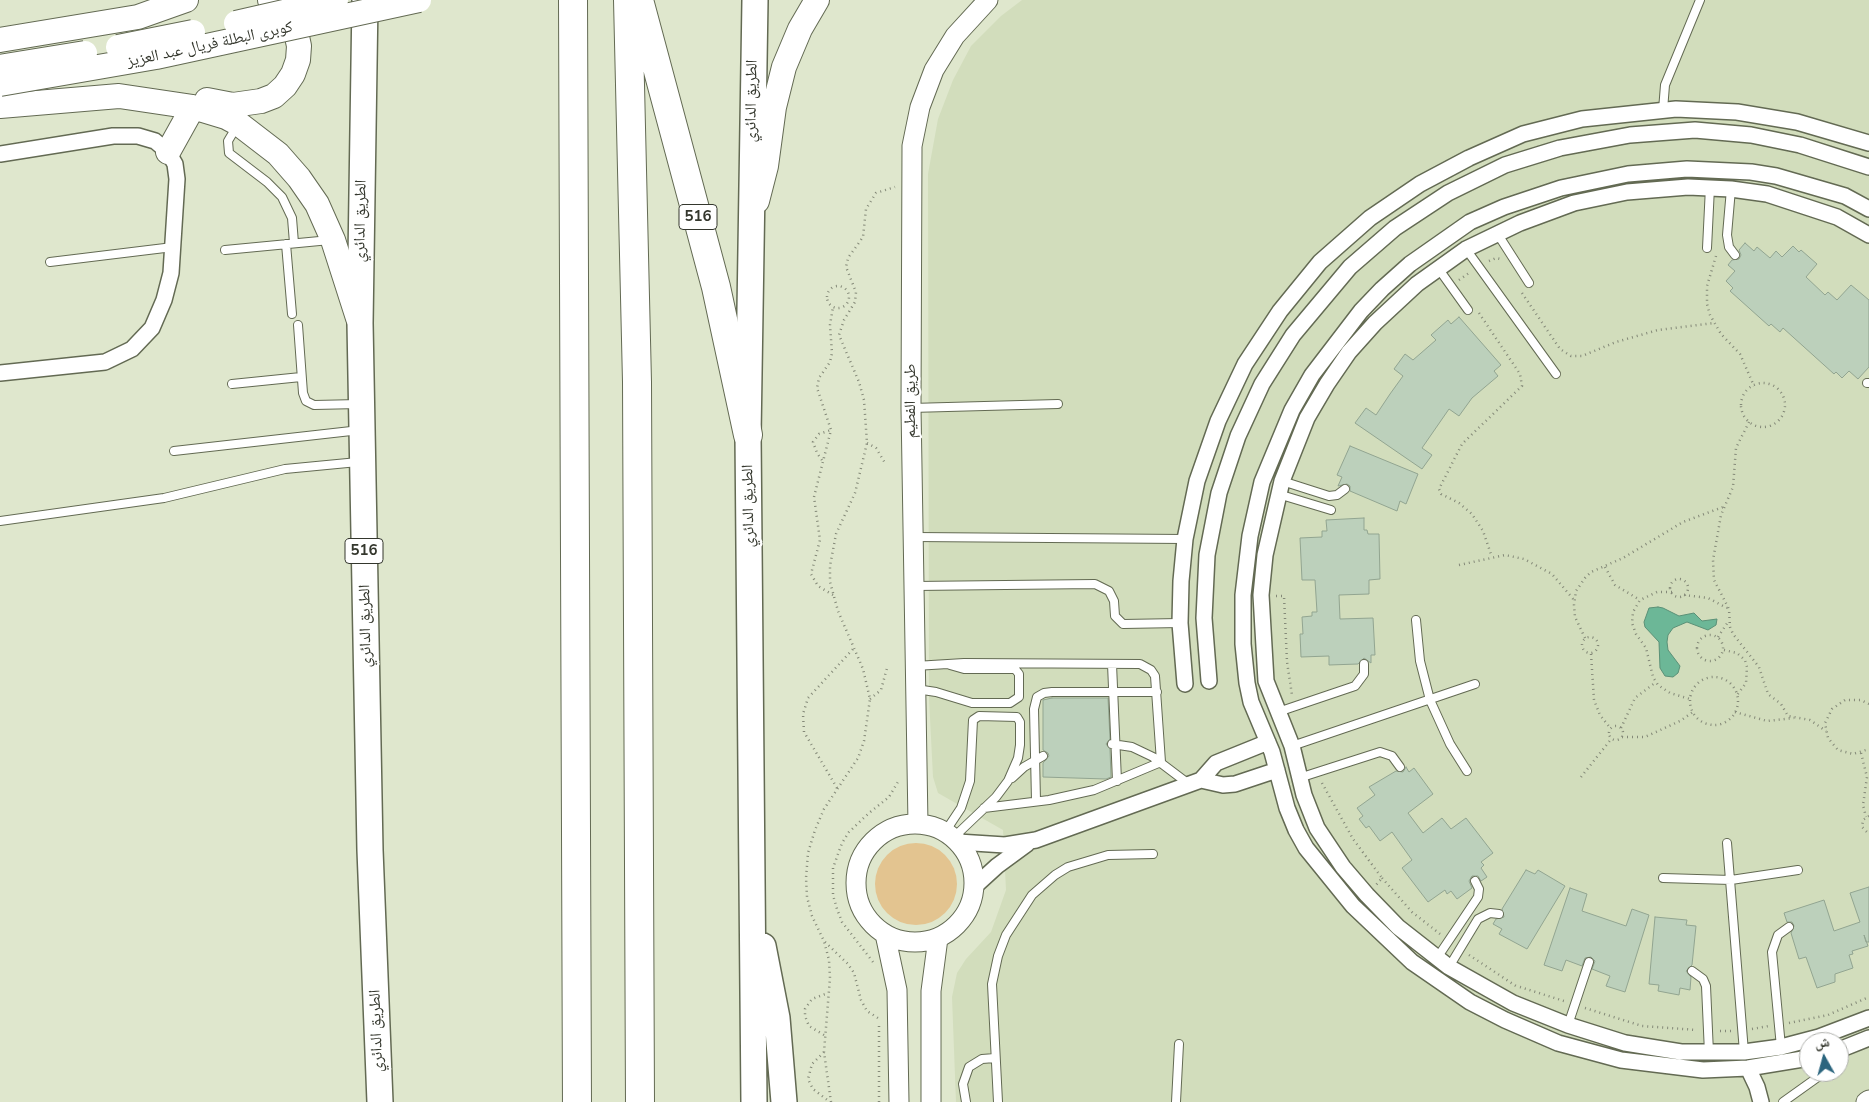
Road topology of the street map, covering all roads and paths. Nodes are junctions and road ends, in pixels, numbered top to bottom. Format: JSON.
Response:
{"nodes":[{"id":1,"x":186,"y":0,"type":"edge"},
{"id":2,"x":270,"y":0,"type":"edge"},
{"id":3,"x":336,"y":0,"type":"edge"},
{"id":4,"x":365,"y":0,"type":"edge"},
{"id":5,"x":419,"y":0,"type":"edge"},
{"id":6,"x":573,"y":0,"type":"edge"},
{"id":7,"x":628,"y":0,"type":"edge"},
{"id":8,"x":639,"y":0,"type":"edge"},
{"id":9,"x":755,"y":0,"type":"edge"},
{"id":10,"x":817,"y":0,"type":"edge"},
{"id":11,"x":988,"y":0,"type":"edge"},
{"id":12,"x":1700,"y":0,"type":"edge"},
{"id":13,"x":0,"y":40,"type":"edge"},
{"id":14,"x":0,"y":67,"type":"edge"},
{"id":15,"x":0,"y":84,"type":"edge"},
{"id":16,"x":101,"y":96,"type":"junction"},
{"id":17,"x":0,"y":106,"type":"edge"},
{"id":18,"x":193,"y":107,"type":"junction"},
{"id":19,"x":1663,"y":110,"type":"junction"},
{"id":20,"x":239,"y":124,"type":"junction"},
{"id":21,"x":1869,"y":144,"type":"edge"},
{"id":22,"x":1496,"y":145,"type":"junction"},
{"id":23,"x":168,"y":152,"type":"junction"},
{"id":24,"x":0,"y":154,"type":"edge"},
{"id":25,"x":1505,"y":165,"type":"junction"},
{"id":26,"x":1869,"y":167,"type":"edge"},
{"id":27,"x":1799,"y":181,"type":"junction"},
{"id":28,"x":911,"y":186,"type":"junction"},
{"id":29,"x":1710,"y":187,"type":"junction"},
{"id":30,"x":1731,"y":189,"type":"junction"},
{"id":31,"x":1541,"y":194,"type":"junction"},
{"id":32,"x":1792,"y":201,"type":"junction"},
{"id":33,"x":1869,"y":209,"type":"edge"},
{"id":34,"x":1547,"y":212,"type":"junction"},
{"id":35,"x":750,"y":224,"type":"junction"},
{"id":36,"x":1497,"y":233,"type":"junction"},
{"id":37,"x":1869,"y":235,"type":"edge"},
{"id":38,"x":333,"y":240,"type":"junction"},
{"id":39,"x":290,"y":244,"type":"junction"},
{"id":40,"x":173,"y":247,"type":"junction"},
{"id":41,"x":1707,"y":248,"type":"dead end"},
{"id":42,"x":1466,"y":249,"type":"junction"},
{"id":43,"x":225,"y":250,"type":"dead end"},
{"id":44,"x":1717,"y":252,"type":"dead end"},
{"id":45,"x":1735,"y":255,"type":"dead end"},
{"id":46,"x":1500,"y":260,"type":"dead end"},
{"id":47,"x":50,"y":262,"type":"dead end"},
{"id":48,"x":1479,"y":267,"type":"junction"},
{"id":49,"x":1438,"y":268,"type":"junction"},
{"id":50,"x":1529,"y":283,"type":"dead end"},
{"id":51,"x":1460,"y":285,"type":"dead end"},
{"id":52,"x":1517,"y":285,"type":"dead end"},
{"id":53,"x":1382,"y":289,"type":"junction"},
{"id":54,"x":1394,"y":304,"type":"junction"},
{"id":55,"x":833,"y":307,"type":"junction"},
{"id":56,"x":1472,"y":310,"type":"joint"},
{"id":57,"x":292,"y":314,"type":"dead end"},
{"id":58,"x":360,"y":323,"type":"junction"},
{"id":59,"x":1714,"y":323,"type":"junction"},
{"id":60,"x":298,"y":325,"type":"dead end"},
{"id":61,"x":0,"y":373,"type":"edge"},
{"id":62,"x":1556,"y":374,"type":"dead end"},
{"id":63,"x":301,"y":377,"type":"junction"},
{"id":64,"x":232,"y":384,"type":"dead end"},
{"id":65,"x":1754,"y":386,"type":"junction"},
{"id":66,"x":362,"y":404,"type":"junction"},
{"id":67,"x":1058,"y":404,"type":"dead end"},
{"id":68,"x":911,"y":408,"type":"junction"},
{"id":69,"x":1749,"y":422,"type":"junction"},
{"id":70,"x":362,"y":430,"type":"junction"},
{"id":71,"x":831,"y":430,"type":"junction"},
{"id":72,"x":748,"y":435,"type":"junction"},
{"id":73,"x":1280,"y":437,"type":"junction"},
{"id":74,"x":867,"y":443,"type":"junction"},
{"id":75,"x":1295,"y":445,"type":"junction"},
{"id":76,"x":174,"y":451,"type":"dead end"},
{"id":77,"x":822,"y":460,"type":"junction"},
{"id":78,"x":363,"y":462,"type":"junction"},
{"id":79,"x":885,"y":462,"type":"dead end"},
{"id":80,"x":1280,"y":487,"type":"junction"},
{"id":81,"x":1345,"y":489,"type":"dead end"},
{"id":82,"x":1723,"y":507,"type":"junction"},
{"id":83,"x":1332,"y":510,"type":"dead end"},
{"id":84,"x":0,"y":521,"type":"edge"},
{"id":85,"x":912,"y":537,"type":"junction"},
{"id":86,"x":1185,"y":539,"type":"junction"},
{"id":87,"x":1492,"y":557,"type":"junction"},
{"id":88,"x":1459,"y":565,"type":"dead end"},
{"id":89,"x":1605,"y":567,"type":"junction"},
{"id":90,"x":913,"y":586,"type":"junction"},
{"id":91,"x":1672,"y":592,"type":"junction"},
{"id":92,"x":833,"y":595,"type":"junction"},
{"id":93,"x":1684,"y":595,"type":"junction"},
{"id":94,"x":1640,"y":600,"type":"junction"},
{"id":95,"x":1574,"y":601,"type":"junction"},
{"id":96,"x":1729,"y":609,"type":"junction"},
{"id":97,"x":1416,"y":620,"type":"dead end"},
{"id":98,"x":1729,"y":621,"type":"junction"},
{"id":99,"x":1180,"y":623,"type":"junction"},
{"id":100,"x":1718,"y":636,"type":"junction"},
{"id":101,"x":1585,"y":638,"type":"junction"},
{"id":102,"x":1263,"y":643,"type":"junction"},
{"id":103,"x":1243,"y":644,"type":"junction"},
{"id":104,"x":855,"y":647,"type":"junction"},
{"id":105,"x":1724,"y":650,"type":"junction"},
{"id":106,"x":1590,"y":654,"type":"junction"},
{"id":107,"x":1112,"y":664,"type":"junction"},
{"id":108,"x":1364,"y":664,"type":"dead end"},
{"id":109,"x":950,"y":665,"type":"junction"},
{"id":110,"x":914,"y":666,"type":"junction"},
{"id":111,"x":887,"y":668,"type":"dead end"},
{"id":112,"x":1209,"y":680,"type":"dead end"},
{"id":113,"x":1656,"y":682,"type":"junction"},
{"id":114,"x":1185,"y":684,"type":"dead end"},
{"id":115,"x":1475,"y":684,"type":"dead end"},
{"id":116,"x":914,"y":689,"type":"junction"},
{"id":117,"x":1157,"y":692,"type":"junction"},
{"id":118,"x":1112,"y":693,"type":"junction"},
{"id":119,"x":1737,"y":696,"type":"junction"},
{"id":120,"x":1690,"y":699,"type":"junction"},
{"id":121,"x":870,"y":700,"type":"junction"},
{"id":122,"x":1430,"y":700,"type":"junction"},
{"id":123,"x":1869,"y":704,"type":"edge"},
{"id":124,"x":1693,"y":712,"type":"junction"},
{"id":125,"x":1735,"y":712,"type":"junction"},
{"id":126,"x":1277,"y":713,"type":"junction"},
{"id":127,"x":1796,"y":718,"type":"junction"},
{"id":128,"x":1621,"y":728,"type":"junction"},
{"id":129,"x":1611,"y":729,"type":"junction"},
{"id":130,"x":1826,"y":731,"type":"junction"},
{"id":131,"x":1612,"y":738,"type":"junction"},
{"id":132,"x":1622,"y":738,"type":"junction"},
{"id":133,"x":1268,"y":742,"type":"junction"},
{"id":134,"x":1114,"y":744,"type":"junction"},
{"id":135,"x":1292,"y":746,"type":"junction"},
{"id":136,"x":1869,"y":749,"type":"edge"},
{"id":137,"x":1861,"y":753,"type":"junction"},
{"id":138,"x":1043,"y":756,"type":"dead end"},
{"id":139,"x":1035,"y":761,"type":"junction"},
{"id":140,"x":1161,"y":762,"type":"junction"},
{"id":141,"x":1400,"y":767,"type":"dead end"},
{"id":142,"x":1277,"y":770,"type":"junction"},
{"id":143,"x":1467,"y":771,"type":"dead end"},
{"id":144,"x":1581,"y":777,"type":"dead end"},
{"id":145,"x":900,"y":778,"type":"dead end"},
{"id":146,"x":1299,"y":778,"type":"junction"},
{"id":147,"x":1008,"y":781,"type":"junction"},
{"id":148,"x":1117,"y":781,"type":"junction"},
{"id":149,"x":1196,"y":783,"type":"junction"},
{"id":150,"x":837,"y":788,"type":"junction"},
{"id":151,"x":1036,"y":801,"type":"junction"},
{"id":152,"x":984,"y":808,"type":"junction"},
{"id":153,"x":1868,"y":817,"type":"edge"},
{"id":154,"x":918,"y":824,"type":"junction"},
{"id":155,"x":1869,"y":834,"type":"edge"},
{"id":156,"x":952,"y":837,"type":"junction"},
{"id":157,"x":1036,"y":840,"type":"junction"},
{"id":158,"x":1727,"y":842,"type":"dead end"},
{"id":159,"x":1153,"y":854,"type":"dead end"},
{"id":160,"x":1798,"y":870,"type":"dead end"},
{"id":161,"x":1663,"y":878,"type":"dead end"},
{"id":162,"x":1731,"y":880,"type":"junction"},
{"id":163,"x":1475,"y":881,"type":"dead end"},
{"id":164,"x":974,"y":887,"type":"junction"},
{"id":165,"x":752,"y":909,"type":"junction"},
{"id":166,"x":1499,"y":914,"type":"dead end"},
{"id":167,"x":1398,"y":927,"type":"junction"},
{"id":168,"x":1789,"y":927,"type":"dead end"},
{"id":169,"x":885,"y":934,"type":"junction"},
{"id":170,"x":938,"y":938,"type":"junction"},
{"id":171,"x":1387,"y":940,"type":"junction"},
{"id":172,"x":824,"y":941,"type":"junction"},
{"id":173,"x":1443,"y":962,"type":"junction"},
{"id":174,"x":1588,"y":962,"type":"dead end"},
{"id":175,"x":876,"y":969,"type":"dead end"},
{"id":176,"x":1692,"y":971,"type":"dead end"},
{"id":177,"x":828,"y":993,"type":"junction"},
{"id":178,"x":880,"y":1010,"type":"dead end"},
{"id":179,"x":1869,"y":1018,"type":"edge"},
{"id":180,"x":879,"y":1020,"type":"junction"},
{"id":181,"x":898,"y":1024,"type":"junction"},
{"id":182,"x":1568,"y":1025,"type":"junction"},
{"id":183,"x":824,"y":1035,"type":"junction"},
{"id":184,"x":1869,"y":1038,"type":"edge"},
{"id":185,"x":1179,"y":1044,"type":"dead end"},
{"id":186,"x":1849,"y":1046,"type":"edge"},
{"id":187,"x":1781,"y":1047,"type":"junction"},
{"id":188,"x":1649,"y":1048,"type":"junction"},
{"id":189,"x":824,"y":1052,"type":"junction"},
{"id":190,"x":1744,"y":1052,"type":"junction"},
{"id":191,"x":1709,"y":1053,"type":"junction"},
{"id":192,"x":995,"y":1058,"type":"junction"},
{"id":193,"x":1799,"y":1060,"type":"edge"},
{"id":194,"x":1647,"y":1065,"type":"junction"},
{"id":195,"x":1748,"y":1068,"type":"junction"},
{"id":196,"x":1811,"y":1082,"type":"edge"},
{"id":197,"x":1869,"y":1100,"type":"edge"},
{"id":198,"x":380,"y":1102,"type":"edge"},
{"id":199,"x":577,"y":1102,"type":"edge"},
{"id":200,"x":640,"y":1102,"type":"edge"},
{"id":201,"x":754,"y":1102,"type":"edge"},
{"id":202,"x":784,"y":1102,"type":"edge"},
{"id":203,"x":830,"y":1102,"type":"edge"},
{"id":204,"x":879,"y":1102,"type":"edge"},
{"id":205,"x":899,"y":1102,"type":"edge"},
{"id":206,"x":931,"y":1102,"type":"edge"},
{"id":207,"x":966,"y":1102,"type":"edge"},
{"id":208,"x":998,"y":1102,"type":"edge"},
{"id":209,"x":1176,"y":1102,"type":"edge"},
{"id":210,"x":1761,"y":1102,"type":"edge"},
{"id":211,"x":1783,"y":1102,"type":"edge"},
{"id":212,"x":1866,"y":1102,"type":"edge"}],
"edges":[{"from":1,"to":13,"type":"main road"},
{"from":2,"to":16,"type":"main road"},
{"from":3,"to":14,"type":"main road","name":"كوبرى البطلة فريال عبد العزيز","bridge":true},
{"from":4,"to":58,"type":"highway","name":"الطريق الدائري","number":"516"},
{"from":5,"to":15,"type":"main road","name":"كوبرى البطلة فريال عبد العزيز","bridge":true},
{"from":6,"to":199,"type":"highway"},
{"from":7,"to":200,"type":"highway"},
{"from":8,"to":72,"type":"highway","number":"516"},
{"from":9,"to":35,"type":"highway","name":"الطريق الدائري","number":"516"},
{"from":10,"to":35,"type":"main road"},
{"from":11,"to":28,"type":"street","name":"طريق الفطيم"},
{"from":12,"to":19,"type":"lane"},
{"from":16,"to":17,"type":"main road"},
{"from":16,"to":18,"type":"main road"},
{"from":18,"to":20,"type":"main road"},
{"from":18,"to":23,"type":"main road"},
{"from":19,"to":21,"type":"street"},
{"from":19,"to":22,"type":"street"},
{"from":20,"to":38,"type":"main road"},
{"from":20,"to":39,"type":"lane"},
{"from":22,"to":25,"type":"street"},
{"from":22,"to":86,"type":"street"},
{"from":23,"to":24,"type":"street"},
{"from":23,"to":40,"type":"street"},
{"from":25,"to":26,"type":"street"},
{"from":25,"to":112,"type":"street"},
{"from":27,"to":31,"type":"street"},
{"from":27,"to":32,"type":"street"},
{"from":27,"to":33,"type":"street"},
{"from":28,"to":68,"type":"street","name":"طريق الفطيم"},
{"from":28,"to":74,"type":"path"},
{"from":29,"to":30,"type":"street"},
{"from":29,"to":34,"type":"street"},
{"from":29,"to":41,"type":"lane"},
{"from":30,"to":32,"type":"street"},
{"from":30,"to":45,"type":"lane"},
{"from":31,"to":34,"type":"street"},
{"from":31,"to":53,"type":"street"},
{"from":32,"to":37,"type":"street"},
{"from":34,"to":36,"type":"street"},
{"from":35,"to":72,"type":"highway","name":"الطريق الدائري","number":"516"},
{"from":36,"to":42,"type":"street"},
{"from":36,"to":50,"type":"lane"},
{"from":38,"to":39,"type":"lane"},
{"from":38,"to":58,"type":"main road"},
{"from":39,"to":43,"type":"lane"},
{"from":39,"to":57,"type":"lane"},
{"from":40,"to":47,"type":"lane"},
{"from":40,"to":61,"type":"street"},
{"from":42,"to":48,"type":"lane"},
{"from":42,"to":49,"type":"street"},
{"from":44,"to":59,"type":"path"},
{"from":46,"to":48,"type":"path"},
{"from":48,"to":51,"type":"path"},
{"from":48,"to":62,"type":"lane"},
{"from":49,"to":54,"type":"street"},
{"from":49,"to":56,"type":"lane"},
{"from":52,"to":59,"type":"path"},
{"from":53,"to":54,"type":"street"},
{"from":53,"to":73,"type":"street"},
{"from":54,"to":75,"type":"street"},
{"from":55,"to":55,"type":"path"},
{"from":55,"to":71,"type":"path"},
{"from":56,"to":87,"type":"path"},
{"from":58,"to":66,"type":"highway","name":"الطريق الدائري","number":"516"},
{"from":59,"to":65,"type":"path"},
{"from":60,"to":63,"type":"lane"},
{"from":63,"to":64,"type":"lane"},
{"from":63,"to":66,"type":"lane"},
{"from":65,"to":69,"type":"path"},
{"from":65,"to":69,"type":"path"},
{"from":66,"to":70,"type":"highway","name":"الطريق الدائري","number":"516"},
{"from":67,"to":68,"type":"lane"},
{"from":68,"to":85,"type":"street","name":"طريق الفطيم"},
{"from":69,"to":82,"type":"path"},
{"from":70,"to":76,"type":"lane"},
{"from":70,"to":78,"type":"highway","name":"الطريق الدائري","number":"516"},
{"from":71,"to":77,"type":"path"},
{"from":71,"to":77,"type":"path"},
{"from":72,"to":165,"type":"highway","name":"الطريق الدائري","number":"516"},
{"from":73,"to":75,"type":"street"},
{"from":73,"to":103,"type":"street"},
{"from":74,"to":79,"type":"path"},
{"from":74,"to":92,"type":"path"},
{"from":75,"to":80,"type":"street"},
{"from":77,"to":92,"type":"path"},
{"from":78,"to":84,"type":"lane"},
{"from":78,"to":198,"type":"highway","name":"الطريق الدائري","number":"516"},
{"from":80,"to":81,"type":"lane"},
{"from":80,"to":83,"type":"lane"},
{"from":80,"to":102,"type":"street"},
{"from":82,"to":89,"type":"path"},
{"from":82,"to":96,"type":"path"},
{"from":85,"to":86,"type":"lane"},
{"from":85,"to":90,"type":"street","name":"طريق الفطيم"},
{"from":86,"to":99,"type":"street"},
{"from":87,"to":88,"type":"path"},
{"from":87,"to":95,"type":"path"},
{"from":89,"to":94,"type":"path"},
{"from":89,"to":95,"type":"path"},
{"from":90,"to":99,"type":"lane"},
{"from":90,"to":110,"type":"street","name":"طريق الفطيم"},
{"from":91,"to":93,"type":"path"},
{"from":91,"to":93,"type":"path"},
{"from":91,"to":94,"type":"path"},
{"from":92,"to":104,"type":"path"},
{"from":93,"to":96,"type":"path"},
{"from":94,"to":113,"type":"path"},
{"from":95,"to":101,"type":"path"},
{"from":96,"to":98,"type":"path"},
{"from":97,"to":122,"type":"lane"},
{"from":98,"to":100,"type":"path"},
{"from":98,"to":127,"type":"path"},
{"from":99,"to":114,"type":"street"},
{"from":100,"to":105,"type":"path"},
{"from":100,"to":105,"type":"path"},
{"from":101,"to":106,"type":"path"},
{"from":101,"to":106,"type":"path"},
{"from":102,"to":103,"type":"street"},
{"from":102,"to":126,"type":"street"},
{"from":103,"to":133,"type":"street"},
{"from":104,"to":121,"type":"path"},
{"from":104,"to":150,"type":"path"},
{"from":105,"to":119,"type":"path"},
{"from":106,"to":129,"type":"path"},
{"from":107,"to":109,"type":"lane"},
{"from":107,"to":117,"type":"lane"},
{"from":107,"to":118,"type":"lane"},
{"from":108,"to":126,"type":"lane"},
{"from":109,"to":110,"type":"lane"},
{"from":109,"to":116,"type":"lane"},
{"from":110,"to":116,"type":"street","name":"طريق الفطيم"},
{"from":111,"to":121,"type":"path"},
{"from":113,"to":120,"type":"path"},
{"from":113,"to":128,"type":"path"},
{"from":115,"to":122,"type":"lane"},
{"from":116,"to":154,"type":"street","name":"طريق الفطيم"},
{"from":117,"to":118,"type":"lane"},
{"from":117,"to":140,"type":"lane"},
{"from":118,"to":134,"type":"lane"},
{"from":118,"to":139,"type":"lane"},
{"from":119,"to":120,"type":"path"},
{"from":119,"to":125,"type":"path"},
{"from":120,"to":124,"type":"path"},
{"from":121,"to":150,"type":"path"},
{"from":122,"to":135,"type":"lane"},
{"from":122,"to":143,"type":"lane"},
{"from":123,"to":130,"type":"path"},
{"from":124,"to":125,"type":"path"},
{"from":124,"to":132,"type":"path"},
{"from":125,"to":127,"type":"path"},
{"from":126,"to":135,"type":"street"},
{"from":127,"to":130,"type":"path"},
{"from":128,"to":129,"type":"path"},
{"from":128,"to":132,"type":"path"},
{"from":129,"to":131,"type":"path"},
{"from":130,"to":137,"type":"path"},
{"from":131,"to":132,"type":"path"},
{"from":131,"to":144,"type":"path"},
{"from":133,"to":142,"type":"street"},
{"from":133,"to":149,"type":"street"},
{"from":134,"to":140,"type":"lane"},
{"from":134,"to":148,"type":"lane"},
{"from":135,"to":146,"type":"street"},
{"from":136,"to":137,"type":"path"},
{"from":137,"to":153,"type":"path"},
{"from":138,"to":139,"type":"lane"},
{"from":139,"to":147,"type":"lane"},
{"from":139,"to":151,"type":"lane"},
{"from":140,"to":148,"type":"lane"},
{"from":140,"to":149,"type":"lane"},
{"from":141,"to":146,"type":"lane"},
{"from":142,"to":149,"type":"street"},
{"from":142,"to":171,"type":"street"},
{"from":145,"to":175,"type":"path"},
{"from":146,"to":167,"type":"street"},
{"from":147,"to":152,"type":"lane"},
{"from":147,"to":156,"type":"lane"},
{"from":148,"to":151,"type":"lane"},
{"from":149,"to":157,"type":"street"},
{"from":150,"to":172,"type":"path"},
{"from":151,"to":152,"type":"lane"},
{"from":152,"to":156,"type":"lane"},
{"from":153,"to":155,"type":"path"},
{"from":154,"to":156,"type":"street"},
{"from":154,"to":169,"type":"street"},
{"from":156,"to":157,"type":"street"},
{"from":156,"to":164,"type":"street"},
{"from":157,"to":164,"type":"street"},
{"from":158,"to":162,"type":"lane"},
{"from":159,"to":192,"type":"lane"},
{"from":160,"to":162,"type":"lane"},
{"from":161,"to":162,"type":"lane"},
{"from":162,"to":190,"type":"lane"},
{"from":163,"to":173,"type":"lane"},
{"from":164,"to":170,"type":"street"},
{"from":165,"to":201,"type":"highway","name":"الطريق الدائري","number":"516"},
{"from":165,"to":202,"type":"highway"},
{"from":166,"to":173,"type":"lane"},
{"from":167,"to":171,"type":"street"},
{"from":167,"to":173,"type":"street"},
{"from":168,"to":187,"type":"lane"},
{"from":169,"to":170,"type":"street"},
{"from":169,"to":181,"type":"street"},
{"from":170,"to":206,"type":"street"},
{"from":171,"to":194,"type":"street"},
{"from":172,"to":177,"type":"path"},
{"from":172,"to":180,"type":"path"},
{"from":173,"to":182,"type":"street"},
{"from":174,"to":182,"type":"lane"},
{"from":176,"to":191,"type":"lane"},
{"from":177,"to":183,"type":"path"},
{"from":177,"to":183,"type":"path"},
{"from":178,"to":180,"type":"path"},
{"from":179,"to":187,"type":"street"},
{"from":180,"to":181,"type":"path"},
{"from":180,"to":204,"type":"path"},
{"from":181,"to":205,"type":"street"},
{"from":182,"to":188,"type":"street"},
{"from":183,"to":189,"type":"path"},
{"from":184,"to":186,"type":"street"},
{"from":185,"to":209,"type":"lane"},
{"from":187,"to":190,"type":"street"},
{"from":188,"to":191,"type":"street"},
{"from":188,"to":194,"type":"street"},
{"from":189,"to":203,"type":"path"},
{"from":189,"to":203,"type":"path"},
{"from":190,"to":191,"type":"street"},
{"from":192,"to":207,"type":"lane"},
{"from":192,"to":208,"type":"lane"},
{"from":193,"to":195,"type":"street"},
{"from":194,"to":195,"type":"street"},
{"from":195,"to":210,"type":"street"},
{"from":196,"to":211,"type":"lane"},
{"from":197,"to":212,"type":"street"}]}
